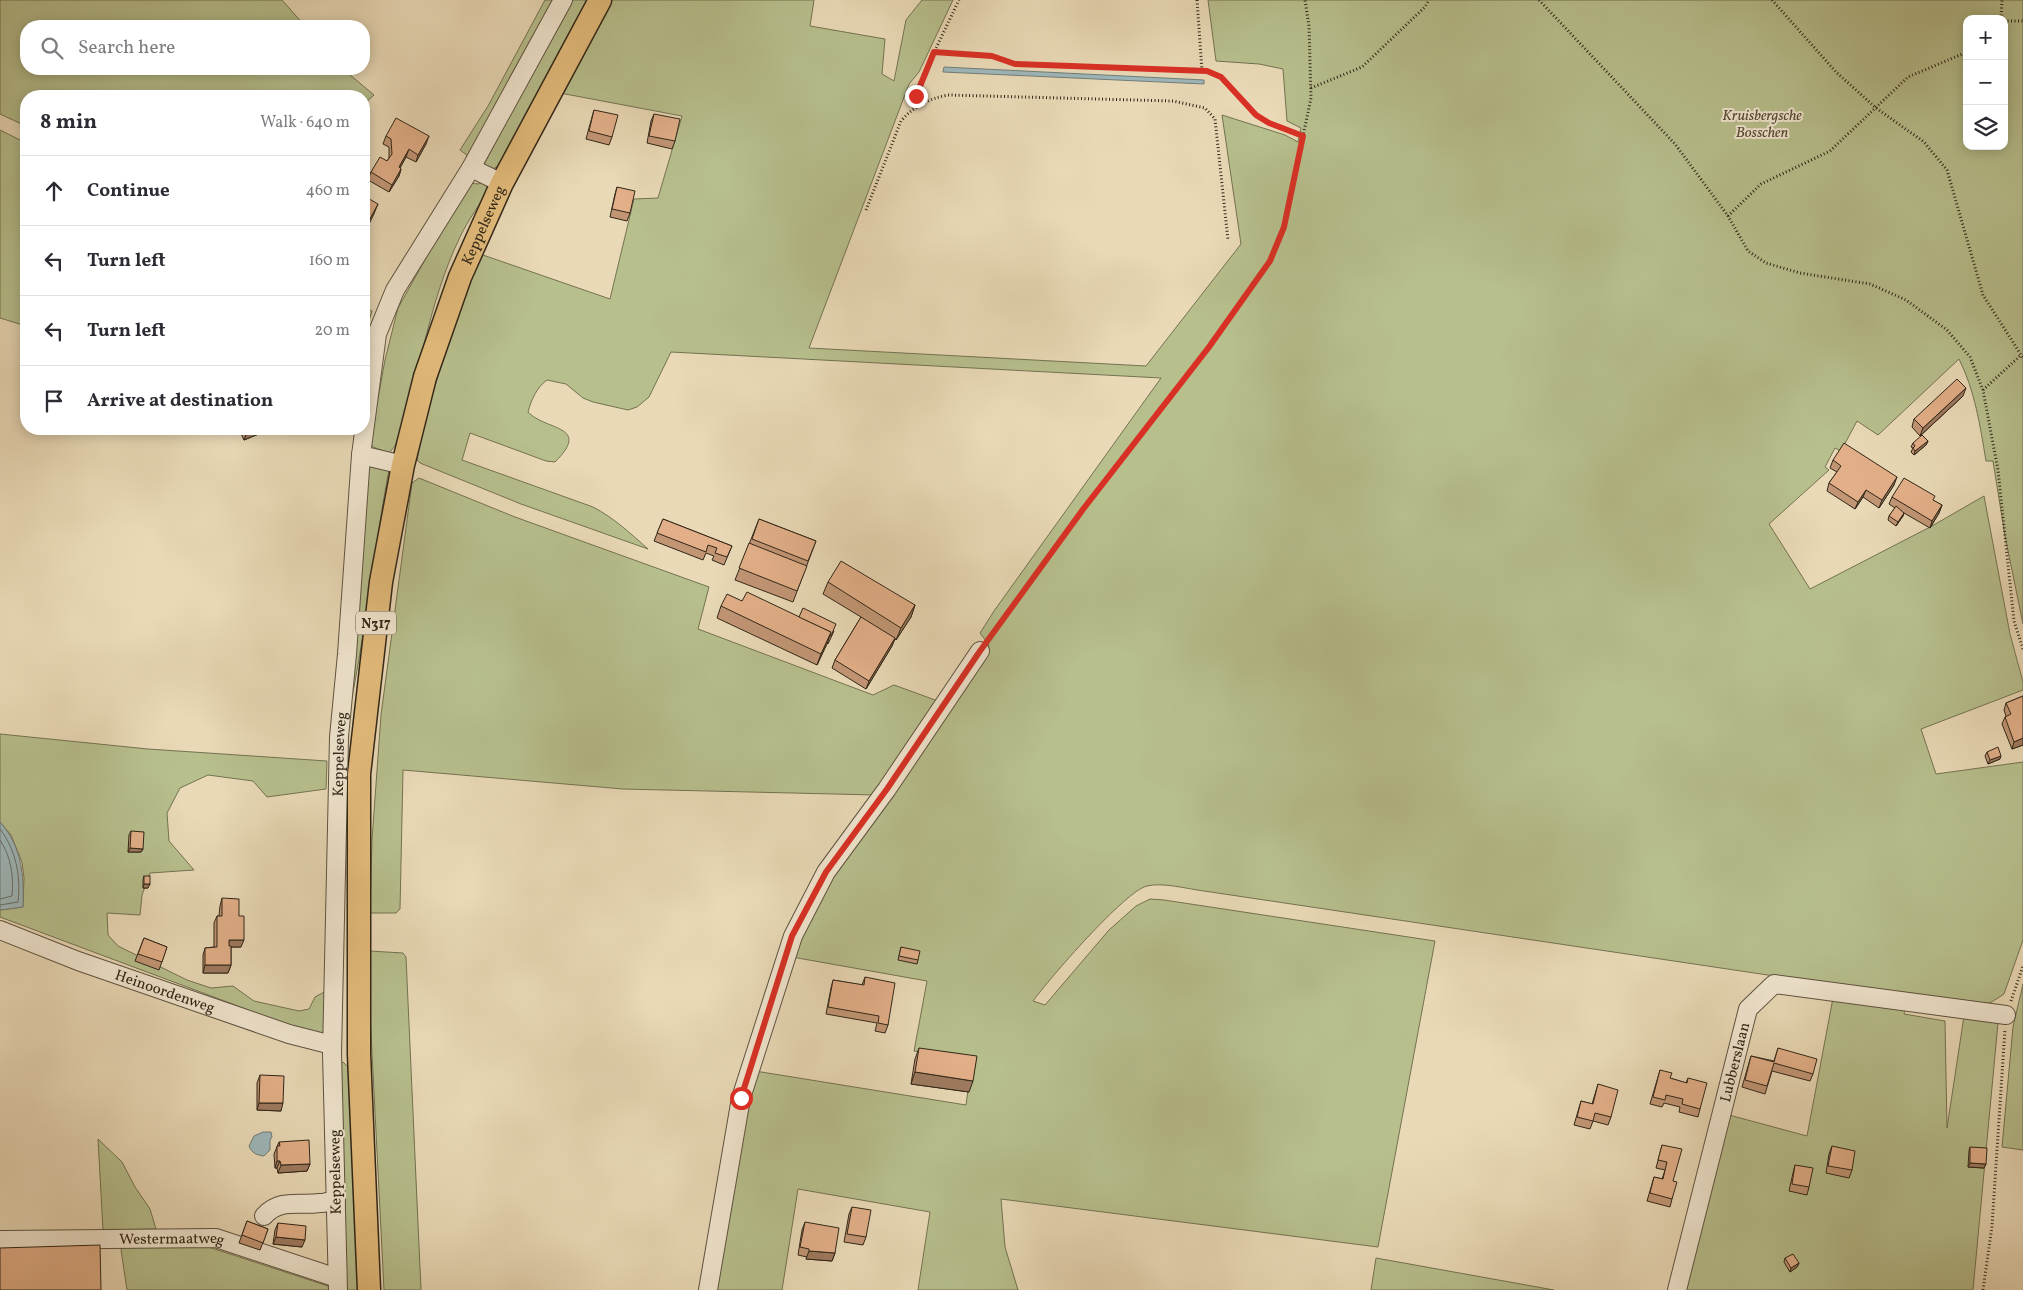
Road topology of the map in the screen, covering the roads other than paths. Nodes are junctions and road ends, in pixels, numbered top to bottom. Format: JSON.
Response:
{"nodes":[{"id":1,"x":563,"y":0,"type":"edge"},
{"id":2,"x":600,"y":0,"type":"edge"},
{"id":3,"x":470,"y":168,"type":"junction"},
{"id":4,"x":502,"y":183,"type":"junction"},
{"id":5,"x":370,"y":387,"type":"edge"},
{"id":6,"x":364,"y":435,"type":"edge"},
{"id":7,"x":361,"y":455,"type":"junction"},
{"id":8,"x":403,"y":465,"type":"junction"},
{"id":9,"x":980,"y":651,"type":"road end"},
{"id":10,"x":0,"y":930,"type":"edge"},
{"id":11,"x":2006,"y":1015,"type":"road end"},
{"id":12,"x":332,"y":1049,"type":"junction"},
{"id":13,"x":358,"y":1054,"type":"junction"},
{"id":14,"x":336,"y":1200,"type":"junction"},
{"id":15,"x":264,"y":1216,"type":"dead end"},
{"id":16,"x":0,"y":1240,"type":"edge"},
{"id":17,"x":338,"y":1284,"type":"edge"},
{"id":18,"x":369,"y":1290,"type":"edge"},
{"id":19,"x":708,"y":1290,"type":"edge"},
{"id":20,"x":1677,"y":1290,"type":"edge"}],
"edges":[{"from":1,"to":3,"type":"street","name":"Keppelseweg"},
{"from":2,"to":4,"type":"main road","name":"Keppelseweg","number":"N317"},
{"from":3,"to":4,"type":"street"},
{"from":3,"to":5,"type":"street","name":"Keppelseweg"},
{"from":4,"to":8,"type":"main road","name":"Keppelseweg","number":"N317"},
{"from":6,"to":7,"type":"street","name":"Keppelseweg"},
{"from":7,"to":8,"type":"street"},
{"from":7,"to":12,"type":"street","name":"Keppelseweg"},
{"from":8,"to":13,"type":"main road","name":"Keppelseweg","number":"N317"},
{"from":9,"to":19,"type":"street"},
{"from":10,"to":12,"type":"street","name":"Heinoordenweg"},
{"from":11,"to":20,"type":"street","name":"Lubberslaan"},
{"from":12,"to":13,"type":"street"},
{"from":12,"to":14,"type":"street","name":"Keppelseweg"},
{"from":13,"to":18,"type":"main road","name":"Keppelseweg","number":"N317"},
{"from":14,"to":15,"type":"street"},
{"from":14,"to":17,"type":"street","name":"Keppelseweg"},
{"from":16,"to":17,"type":"street","name":"Westermaatweg"}]}
